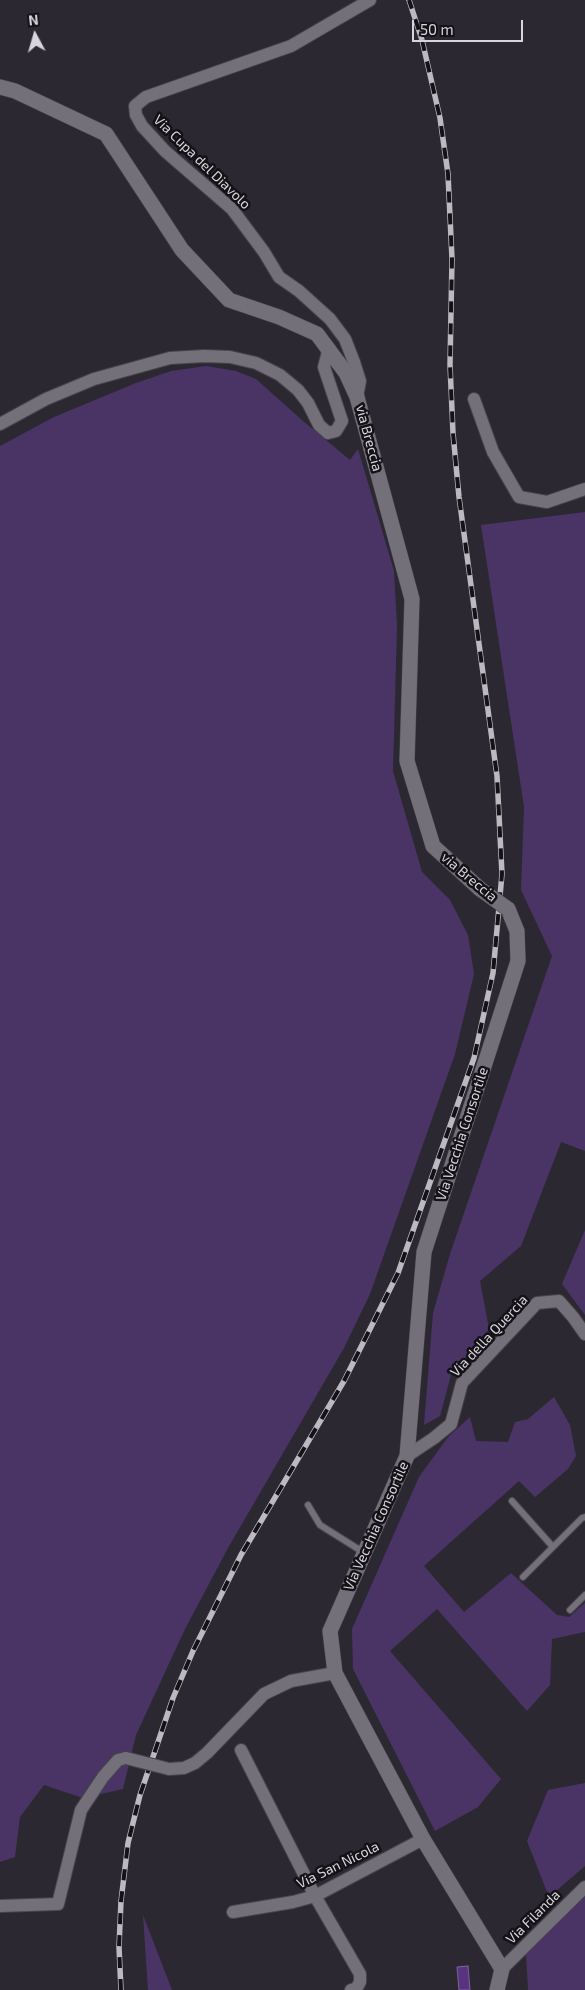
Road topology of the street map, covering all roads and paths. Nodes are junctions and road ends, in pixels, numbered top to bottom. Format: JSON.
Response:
{"nodes":[{"id":1,"x":370,"y":0,"type":"edge"},
{"id":2,"x":0,"y":87,"type":"edge"},
{"id":3,"x":329,"y":348,"type":"junction"},
{"id":4,"x":357,"y":397,"type":"junction"},
{"id":5,"x":474,"y":399,"type":"dead end"},
{"id":6,"x":0,"y":424,"type":"edge"},
{"id":7,"x":585,"y":489,"type":"edge"},
{"id":8,"x":518,"y":961,"type":"joint"},
{"id":9,"x":585,"y":1334,"type":"edge"},
{"id":10,"x":407,"y":1456,"type":"junction"},
{"id":11,"x":512,"y":1501,"type":"dead end"},
{"id":12,"x":308,"y":1505,"type":"dead end"},
{"id":13,"x":585,"y":1517,"type":"edge"},
{"id":14,"x":553,"y":1547,"type":"junction"},
{"id":15,"x":364,"y":1553,"type":"junction"},
{"id":16,"x":523,"y":1577,"type":"dead end"},
{"id":17,"x":585,"y":1596,"type":"edge"},
{"id":18,"x":570,"y":1610,"type":"dead end"},
{"id":19,"x":335,"y":1673,"type":"junction"},
{"id":20,"x":241,"y":1750,"type":"dead end"},
{"id":21,"x":423,"y":1839,"type":"junction"},
{"id":22,"x":585,"y":1887,"type":"edge"},
{"id":23,"x":315,"y":1896,"type":"junction"},
{"id":24,"x":0,"y":1906,"type":"edge"},
{"id":25,"x":233,"y":1912,"type":"dead end"},
{"id":26,"x":502,"y":1969,"type":"junction"},
{"id":27,"x":351,"y":1990,"type":"edge"},
{"id":28,"x":497,"y":1990,"type":"edge"},
{"id":29,"x":503,"y":1990,"type":"edge"}],
"edges":[{"from":1,"to":4,"type":"street","name":"Via Cupa del Diavolo"},
{"from":2,"to":3,"type":"street"},
{"from":3,"to":4,"type":"street","name":"via Breccia"},
{"from":3,"to":6,"type":"street","name":"via Breccia"},
{"from":4,"to":8,"type":"street","name":"via Breccia","bridge":true},
{"from":5,"to":7,"type":"street"},
{"from":8,"to":10,"type":"street","name":"Via Vecchia Consortile"},
{"from":9,"to":10,"type":"street","name":"Via della Quercia"},
{"from":10,"to":15,"type":"street","name":"Via Vecchia Consortile"},
{"from":11,"to":14,"type":"lane"},
{"from":12,"to":15,"type":"lane"},
{"from":13,"to":14,"type":"lane"},
{"from":14,"to":16,"type":"lane"},
{"from":15,"to":19,"type":"street","name":"Via Vecchia Consortile"},
{"from":17,"to":18,"type":"lane"},
{"from":19,"to":21,"type":"street","name":"Via Vecchia Consortile"},
{"from":19,"to":24,"type":"street","bridge":true},
{"from":20,"to":23,"type":"street"},
{"from":21,"to":23,"type":"street","name":"Via San Nicola"},
{"from":21,"to":26,"type":"street","name":"Via Vecchia Consortile"},
{"from":22,"to":26,"type":"street","name":"Via Filanda"},
{"from":23,"to":25,"type":"street","name":"Via San Nicola"},
{"from":23,"to":27,"type":"street"},
{"from":26,"to":28,"type":"street"},
{"from":26,"to":29,"type":"lane"}]}
